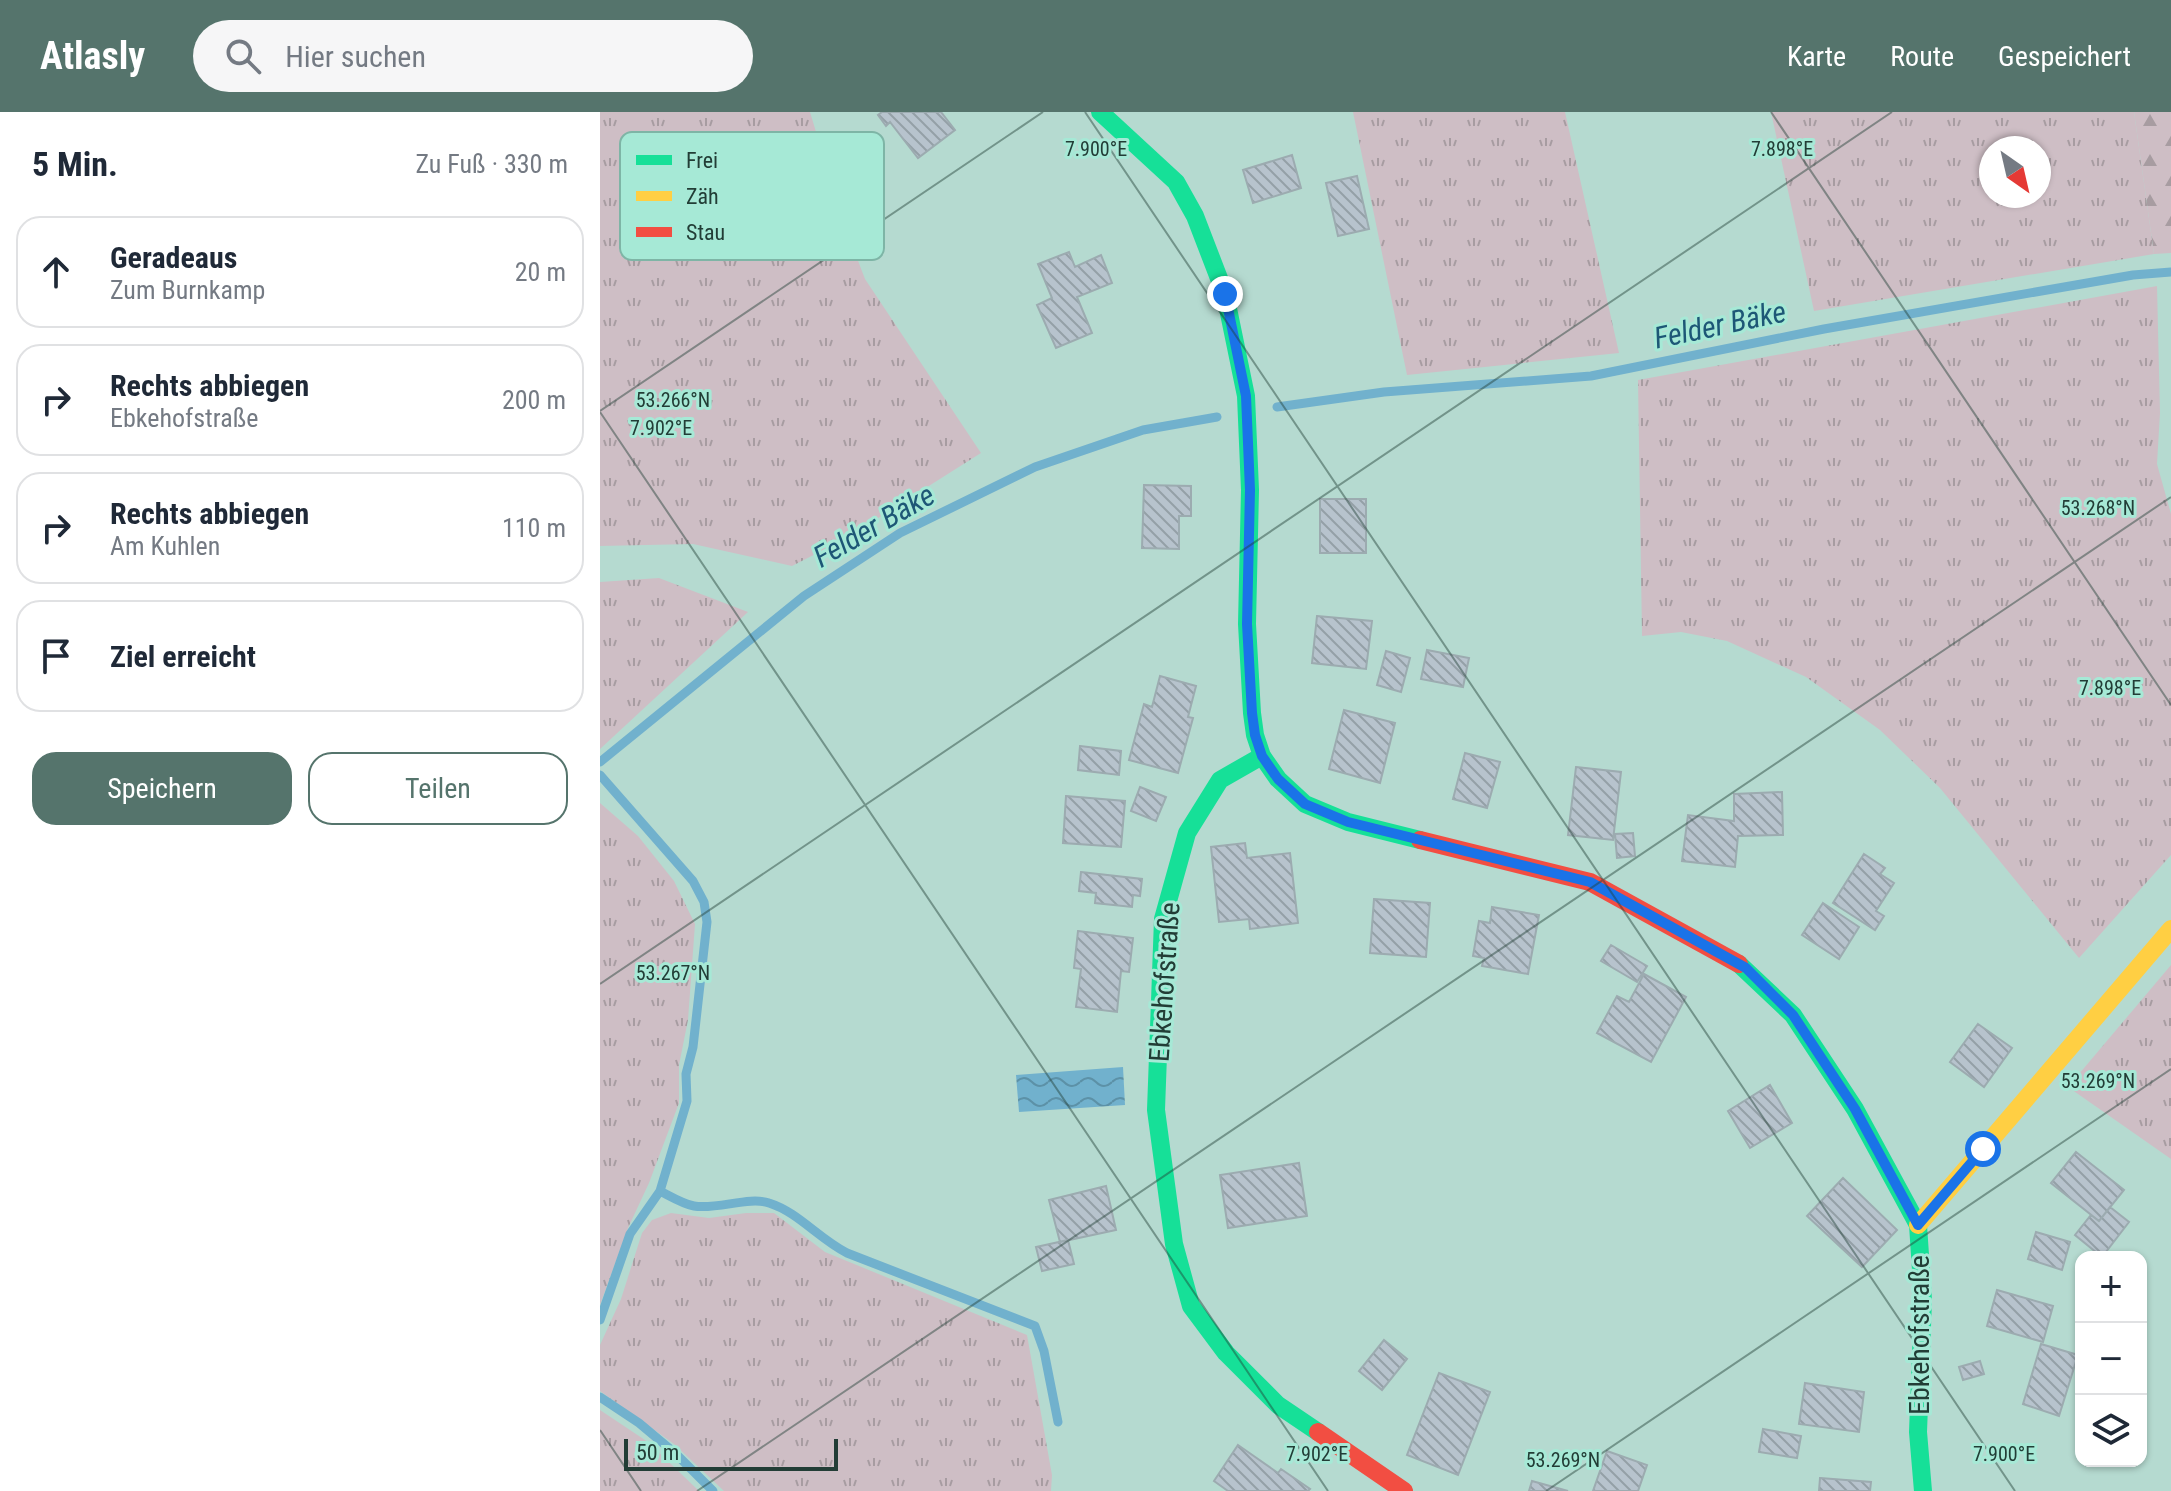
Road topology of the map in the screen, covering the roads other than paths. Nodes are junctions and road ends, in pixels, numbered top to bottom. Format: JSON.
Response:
{"nodes":[{"id":1,"x":1100,"y":112,"type":"edge"},
{"id":2,"x":1262,"y":756,"type":"junction"},
{"id":3,"x":2171,"y":929,"type":"edge"},
{"id":4,"x":1918,"y":1225,"type":"junction"},
{"id":5,"x":1404,"y":1491,"type":"edge"},
{"id":6,"x":1923,"y":1491,"type":"edge"}],
"edges":[{"from":1,"to":2,"type":"street"},
{"from":2,"to":4,"type":"street","name":"Ebkehofstraße"},
{"from":2,"to":5,"type":"street","name":"Ebkehofstraße"},
{"from":3,"to":4,"type":"street"},
{"from":4,"to":6,"type":"street","name":"Ebkehofstraße"}]}
